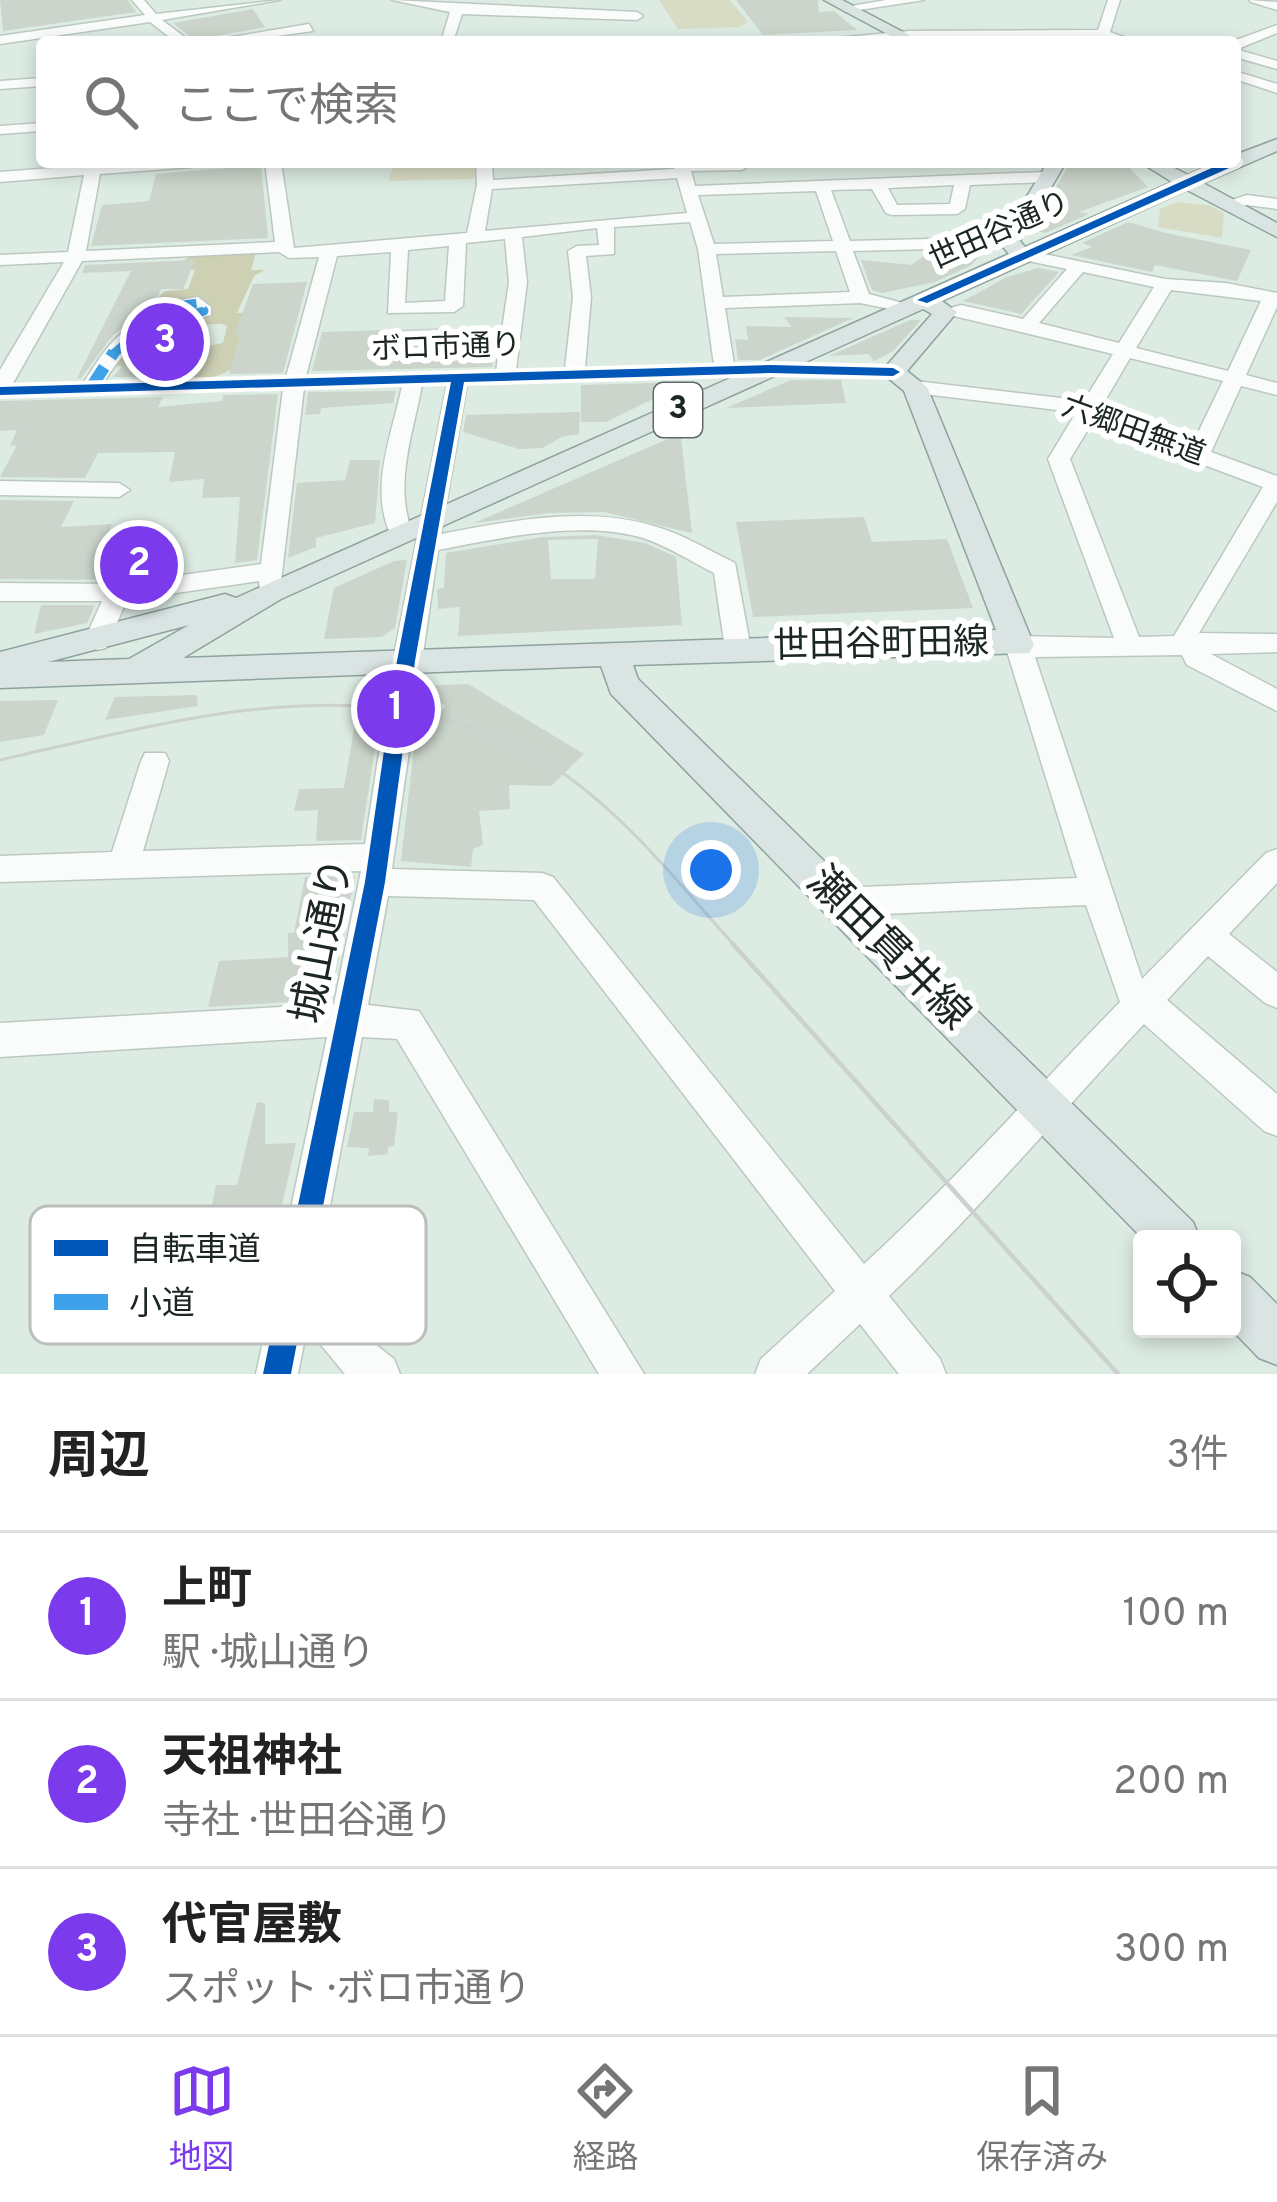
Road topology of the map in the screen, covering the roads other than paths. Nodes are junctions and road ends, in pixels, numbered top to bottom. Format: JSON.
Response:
{"nodes":[{"id":1,"x":138,"y":0,"type":"edge"},
{"id":2,"x":271,"y":0,"type":"edge"},
{"id":3,"x":398,"y":0,"type":"edge"},
{"id":4,"x":628,"y":0,"type":"edge"},
{"id":5,"x":918,"y":0,"type":"edge"},
{"id":6,"x":1114,"y":0,"type":"edge"},
{"id":7,"x":1255,"y":0,"type":"edge"},
{"id":8,"x":839,"y":4,"type":"edge"},
{"id":9,"x":1277,"y":6,"type":"edge"},
{"id":10,"x":457,"y":10,"type":"junction"},
{"id":11,"x":152,"y":18,"type":"junction"},
{"id":12,"x":1277,"y":29,"type":"edge"},
{"id":13,"x":59,"y":36,"type":"edge"},
{"id":14,"x":173,"y":36,"type":"edge"},
{"id":15,"x":272,"y":36,"type":"edge"},
{"id":16,"x":449,"y":36,"type":"edge"},
{"id":17,"x":901,"y":36,"type":"edge"},
{"id":18,"x":1104,"y":36,"type":"edge"},
{"id":19,"x":36,"y":38,"type":"edge"},
{"id":20,"x":1255,"y":38,"type":"junction"},
{"id":21,"x":0,"y":40,"type":"edge"},
{"id":22,"x":1277,"y":44,"type":"edge"},
{"id":23,"x":1241,"y":46,"type":"edge"},
{"id":24,"x":1241,"y":51,"type":"edge"},
{"id":25,"x":1277,"y":65,"type":"edge"},
{"id":26,"x":1241,"y":77,"type":"edge"},
{"id":27,"x":1254,"y":81,"type":"junction"},
{"id":28,"x":36,"y":82,"type":"edge"},
{"id":29,"x":0,"y":85,"type":"edge"},
{"id":30,"x":1241,"y":86,"type":"edge"},
{"id":31,"x":1277,"y":88,"type":"edge"},
{"id":32,"x":36,"y":127,"type":"edge"},
{"id":33,"x":0,"y":130,"type":"edge"},
{"id":34,"x":1276,"y":145,"type":"edge"},
{"id":35,"x":1241,"y":159,"type":"edge"},
{"id":36,"x":113,"y":168,"type":"edge"},
{"id":37,"x":274,"y":168,"type":"edge"},
{"id":38,"x":484,"y":168,"type":"edge"},
{"id":39,"x":720,"y":168,"type":"edge"},
{"id":40,"x":970,"y":168,"type":"edge"},
{"id":41,"x":1160,"y":168,"type":"edge"},
{"id":42,"x":1221,"y":168,"type":"edge"},
{"id":43,"x":93,"y":170,"type":"junction"},
{"id":44,"x":1052,"y":170,"type":"edge"},
{"id":45,"x":684,"y":173,"type":"edge"},
{"id":46,"x":0,"y":177,"type":"edge"},
{"id":47,"x":972,"y":180,"type":"junction"},
{"id":48,"x":1188,"y":183,"type":"junction"},
{"id":49,"x":878,"y":184,"type":"junction"},
{"id":50,"x":485,"y":185,"type":"junction"},
{"id":51,"x":822,"y":186,"type":"junction"},
{"id":52,"x":1228,"y":204,"type":"junction"},
{"id":53,"x":1277,"y":204,"type":"edge"},
{"id":54,"x":699,"y":217,"type":"junction"},
{"id":55,"x":605,"y":223,"type":"junction"},
{"id":56,"x":1277,"y":231,"type":"edge"},
{"id":57,"x":513,"y":233,"type":"junction"},
{"id":58,"x":467,"y":239,"type":"junction"},
{"id":59,"x":844,"y":245,"type":"junction"},
{"id":60,"x":284,"y":247,"type":"junction"},
{"id":61,"x":400,"y":248,"type":"junction"},
{"id":62,"x":1015,"y":248,"type":"junction"},
{"id":63,"x":707,"y":249,"type":"junction"},
{"id":64,"x":329,"y":252,"type":"junction"},
{"id":65,"x":76,"y":256,"type":"junction"},
{"id":66,"x":0,"y":260,"type":"edge"},
{"id":67,"x":1081,"y":265,"type":"junction"},
{"id":68,"x":1165,"y":284,"type":"junction"},
{"id":69,"x":861,"y":297,"type":"junction"},
{"id":70,"x":1275,"y":299,"type":"edge"},
{"id":71,"x":715,"y":303,"type":"junction"},
{"id":72,"x":924,"y":307,"type":"junction"},
{"id":73,"x":161,"y":319,"type":"dead end"},
{"id":74,"x":1027,"y":326,"type":"junction"},
{"id":75,"x":1124,"y":349,"type":"junction"},
{"id":76,"x":770,"y":368,"type":"junction"},
{"id":77,"x":725,"y":370,"type":"junction"},
{"id":78,"x":574,"y":375,"type":"junction"},
{"id":79,"x":506,"y":377,"type":"junction"},
{"id":80,"x":1237,"y":378,"type":"junction"},
{"id":81,"x":458,"y":379,"type":"junction"},
{"id":82,"x":412,"y":380,"type":"junction"},
{"id":83,"x":904,"y":380,"type":"junction"},
{"id":84,"x":294,"y":383,"type":"junction"},
{"id":85,"x":90,"y":389,"type":"junction"},
{"id":86,"x":1277,"y":389,"type":"edge"},
{"id":87,"x":4,"y":390,"type":"edge"},
{"id":88,"x":1086,"y":411,"type":"junction"},
{"id":89,"x":0,"y":413,"type":"edge"},
{"id":90,"x":1198,"y":456,"type":"junction"},
{"id":91,"x":1276,"y":483,"type":"edge"},
{"id":92,"x":0,"y":488,"type":"edge"},
{"id":93,"x":119,"y":490,"type":"dead end"},
{"id":94,"x":420,"y":532,"type":"junction"},
{"id":95,"x":271,"y":581,"type":"junction"},
{"id":96,"x":0,"y":592,"type":"edge"},
{"id":97,"x":118,"y":592,"type":"junction"},
{"id":98,"x":97,"y":641,"type":"junction"},
{"id":99,"x":1277,"y":643,"type":"edge"},
{"id":100,"x":1018,"y":645,"type":"junction"},
{"id":101,"x":1130,"y":647,"type":"junction"},
{"id":102,"x":1191,"y":647,"type":"junction"},
{"id":103,"x":738,"y":649,"type":"junction"},
{"id":104,"x":613,"y":654,"type":"junction"},
{"id":105,"x":406,"y":661,"type":"junction"},
{"id":106,"x":0,"y":663,"type":"edge"},
{"id":107,"x":133,"y":673,"type":"junction"},
{"id":108,"x":0,"y":676,"type":"edge"},
{"id":109,"x":1277,"y":701,"type":"edge"},
{"id":110,"x":155,"y":761,"type":"dead end"},
{"id":111,"x":1277,"y":862,"type":"edge"},
{"id":112,"x":124,"y":865,"type":"junction"},
{"id":113,"x":0,"y":869,"type":"edge"},
{"id":114,"x":377,"y":870,"type":"junction"},
{"id":115,"x":1096,"y":891,"type":"junction"},
{"id":116,"x":839,"y":902,"type":"junction"},
{"id":117,"x":1206,"y":935,"type":"junction"},
{"id":118,"x":1277,"y":992,"type":"edge"},
{"id":119,"x":1147,"y":1003,"type":"junction"},
{"id":120,"x":346,"y":1020,"type":"junction"},
{"id":121,"x":0,"y":1040,"type":"edge"},
{"id":122,"x":1045,"y":1108,"type":"junction"},
{"id":123,"x":1277,"y":1118,"type":"edge"},
{"id":124,"x":311,"y":1206,"type":"edge"},
{"id":125,"x":1167,"y":1230,"type":"edge"},
{"id":126,"x":861,"y":1292,"type":"junction"},
{"id":127,"x":1241,"y":1304,"type":"edge"},
{"id":128,"x":1275,"y":1337,"type":"edge"},
{"id":129,"x":284,"y":1344,"type":"edge"},
{"id":130,"x":345,"y":1344,"type":"edge"},
{"id":131,"x":277,"y":1374,"type":"edge"},
{"id":132,"x":379,"y":1374,"type":"edge"},
{"id":133,"x":623,"y":1374,"type":"edge"},
{"id":134,"x":776,"y":1374,"type":"edge"},
{"id":135,"x":926,"y":1374,"type":"edge"}],
"edges":[{"from":1,"to":11,"type":"street"},
{"from":2,"to":11,"type":"street"},
{"from":2,"to":15,"type":"street"},
{"from":3,"to":10,"type":"street"},
{"from":4,"to":10,"type":"street"},
{"from":5,"to":8,"type":"street"},
{"from":6,"to":18,"type":"street"},
{"from":7,"to":9,"type":"street"},
{"from":8,"to":17,"type":"main road"},
{"from":10,"to":16,"type":"street"},
{"from":11,"to":13,"type":"street"},
{"from":11,"to":14,"type":"street"},
{"from":12,"to":20,"type":"street"},
{"from":19,"to":21,"type":"street"},
{"from":20,"to":22,"type":"street"},
{"from":20,"to":23,"type":"street"},
{"from":24,"to":25,"type":"street"},
{"from":26,"to":27,"type":"street"},
{"from":27,"to":30,"type":"street"},
{"from":27,"to":31,"type":"street"},
{"from":28,"to":29,"type":"street"},
{"from":32,"to":33,"type":"street"},
{"from":34,"to":35,"type":"main road","name":"世田谷通り","number":"3"},
{"from":36,"to":43,"type":"street"},
{"from":37,"to":60,"type":"street"},
{"from":38,"to":50,"type":"street"},
{"from":39,"to":45,"type":"street"},
{"from":40,"to":47,"type":"street"},
{"from":41,"to":48,"type":"main road"},
{"from":42,"to":48,"type":"main road","name":"世田谷通り","number":"3"},
{"from":43,"to":46,"type":"street"},
{"from":43,"to":65,"type":"street"},
{"from":44,"to":47,"type":"street"},
{"from":44,"to":62,"type":"main road"},
{"from":45,"to":50,"type":"street"},
{"from":45,"to":51,"type":"street"},
{"from":45,"to":54,"type":"street"},
{"from":47,"to":49,"type":"street"},
{"from":47,"to":49,"type":"street"},
{"from":48,"to":52,"type":"main road"},
{"from":48,"to":62,"type":"main road","name":"世田谷通り","number":"3"},
{"from":49,"to":51,"type":"street"},
{"from":50,"to":58,"type":"street"},
{"from":51,"to":59,"type":"street"},
{"from":52,"to":53,"type":"street"},
{"from":52,"to":56,"type":"main road"},
{"from":54,"to":55,"type":"street"},
{"from":54,"to":63,"type":"street"},
{"from":55,"to":57,"type":"street"},
{"from":55,"to":78,"type":"street"},
{"from":57,"to":58,"type":"street"},
{"from":57,"to":79,"type":"street"},
{"from":58,"to":61,"type":"street"},
{"from":58,"to":61,"type":"street"},
{"from":59,"to":62,"type":"street"},
{"from":59,"to":63,"type":"street"},
{"from":59,"to":69,"type":"street"},
{"from":60,"to":64,"type":"street"},
{"from":60,"to":65,"type":"street"},
{"from":61,"to":64,"type":"street"},
{"from":62,"to":67,"type":"street"},
{"from":62,"to":72,"type":"main road","name":"世田谷通り","number":"3"},
{"from":63,"to":71,"type":"street"},
{"from":64,"to":84,"type":"street"},
{"from":65,"to":66,"type":"street"},
{"from":65,"to":87,"type":"street"},
{"from":67,"to":68,"type":"street"},
{"from":67,"to":74,"type":"street"},
{"from":68,"to":70,"type":"street"},
{"from":68,"to":75,"type":"street"},
{"from":69,"to":71,"type":"street"},
{"from":69,"to":72,"type":"street"},
{"from":70,"to":80,"type":"street"},
{"from":71,"to":77,"type":"street"},
{"from":72,"to":74,"type":"street"},
{"from":72,"to":76,"type":"main road","name":"世田谷通り","number":"3"},
{"from":72,"to":83,"type":"main road","number":"3"},
{"from":73,"to":85,"type":"street"},
{"from":74,"to":75,"type":"street"},
{"from":75,"to":80,"type":"street"},
{"from":75,"to":88,"type":"street"},
{"from":76,"to":77,"type":"street","name":"ボロ市通り"},
{"from":76,"to":83,"type":"street","name":"ボロ市通り"},
{"from":76,"to":94,"type":"main road","name":"世田谷通り","number":"3"},
{"from":77,"to":78,"type":"street","name":"ボロ市通り"},
{"from":78,"to":79,"type":"street","name":"ボロ市通り"},
{"from":79,"to":81,"type":"street","name":"ボロ市通り"},
{"from":80,"to":86,"type":"street"},
{"from":80,"to":90,"type":"street"},
{"from":81,"to":82,"type":"street","name":"ボロ市通り"},
{"from":81,"to":94,"type":"street","name":"城山通り"},
{"from":82,"to":84,"type":"street","name":"ボロ市通り"},
{"from":82,"to":94,"type":"street"},
{"from":83,"to":88,"type":"street","name":"六郷田無道"},
{"from":83,"to":100,"type":"main road","name":"世田谷町田線"},
{"from":84,"to":85,"type":"street","name":"ボロ市通り"},
{"from":84,"to":95,"type":"street"},
{"from":85,"to":87,"type":"street","name":"ボロ市通り"},
{"from":87,"to":89,"type":"street"},
{"from":88,"to":90,"type":"street","name":"六郷田無道"},
{"from":88,"to":101,"type":"street"},
{"from":90,"to":91,"type":"street","name":"六郷田無道"},
{"from":91,"to":102,"type":"street"},
{"from":92,"to":93,"type":"street"},
{"from":94,"to":95,"type":"main road","name":"世田谷通り","number":"3"},
{"from":94,"to":103,"type":"street"},
{"from":94,"to":105,"type":"street","name":"城山通り"},
{"from":95,"to":97,"type":"street"},
{"from":95,"to":98,"type":"main road"},
{"from":95,"to":107,"type":"main road","name":"世田谷通り","number":"3"},
{"from":96,"to":97,"type":"street"},
{"from":97,"to":98,"type":"street"},
{"from":98,"to":106,"type":"main road"},
{"from":99,"to":102,"type":"street"},
{"from":100,"to":101,"type":"street"},
{"from":100,"to":103,"type":"main road","name":"世田谷町田線","number":"3"},
{"from":100,"to":115,"type":"street"},
{"from":101,"to":102,"type":"street"},
{"from":102,"to":109,"type":"street"},
{"from":103,"to":104,"type":"main road","name":"世田谷町田線","number":"3"},
{"from":104,"to":105,"type":"main road","name":"世田谷町田線","number":"3"},
{"from":104,"to":116,"type":"main road","name":"瀬田貫井線"},
{"from":105,"to":107,"type":"main road","name":"世田谷通り","number":"3"},
{"from":105,"to":114,"type":"street","name":"城山通り"},
{"from":107,"to":108,"type":"main road","name":"世田谷通り","number":"3"},
{"from":110,"to":112,"type":"street"},
{"from":111,"to":117,"type":"street"},
{"from":112,"to":113,"type":"street"},
{"from":112,"to":114,"type":"street"},
{"from":114,"to":120,"type":"street","name":"城山通り"},
{"from":114,"to":126,"type":"street"},
{"from":115,"to":116,"type":"street"},
{"from":115,"to":119,"type":"street"},
{"from":116,"to":122,"type":"main road","name":"瀬田貫井線"},
{"from":117,"to":118,"type":"street"},
{"from":117,"to":119,"type":"street"},
{"from":119,"to":122,"type":"street"},
{"from":119,"to":123,"type":"street"},
{"from":120,"to":121,"type":"street"},
{"from":120,"to":124,"type":"street","name":"城山通り"},
{"from":120,"to":133,"type":"street"},
{"from":122,"to":125,"type":"main road","name":"瀬田貫井線"},
{"from":122,"to":126,"type":"street"},
{"from":126,"to":134,"type":"street"},
{"from":126,"to":135,"type":"street"},
{"from":127,"to":128,"type":"main road"},
{"from":129,"to":131,"type":"street","name":"城山通り"},
{"from":130,"to":132,"type":"street"}]}
